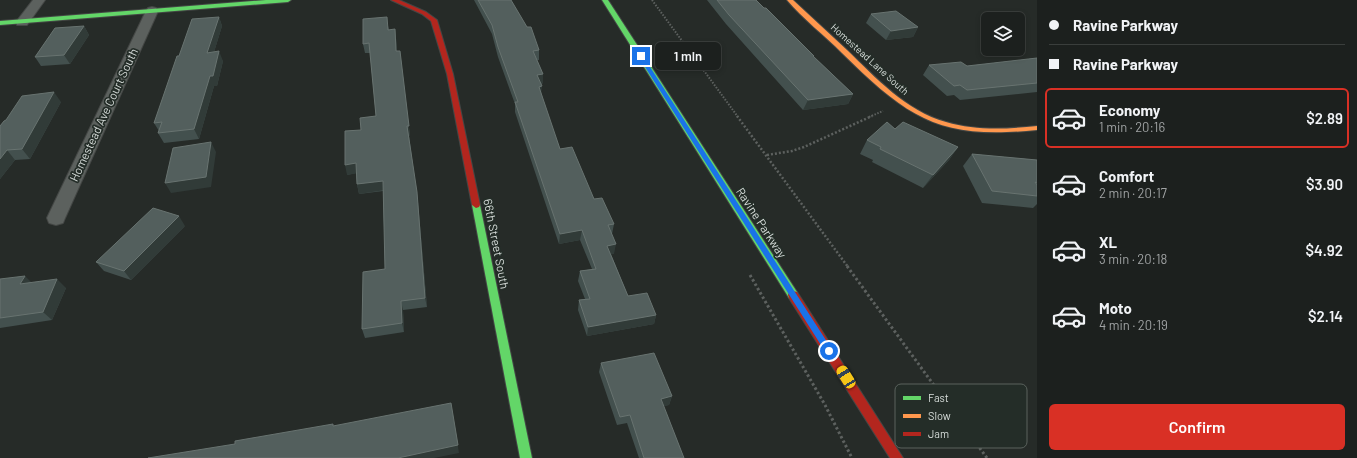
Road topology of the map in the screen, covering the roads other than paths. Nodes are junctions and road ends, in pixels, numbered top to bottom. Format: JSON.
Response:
{"nodes":[{"id":1,"x":39,"y":0,"type":"edge"},
{"id":2,"x":288,"y":0,"type":"edge"},
{"id":3,"x":394,"y":0,"type":"edge"},
{"id":4,"x":605,"y":0,"type":"edge"},
{"id":5,"x":790,"y":0,"type":"edge"},
{"id":6,"x":152,"y":11,"type":"junction"},
{"id":7,"x":22,"y":22,"type":"junction"},
{"id":8,"x":0,"y":24,"type":"edge"},
{"id":9,"x":1037,"y":128,"type":"edge"},
{"id":10,"x":56,"y":218,"type":"dead end"},
{"id":11,"x":526,"y":458,"type":"edge"},
{"id":12,"x":897,"y":458,"type":"edge"}],
"edges":[{"from":1,"to":7,"type":"street"},
{"from":2,"to":6,"type":"street"},
{"from":3,"to":11,"type":"street","name":"66th Street South"},
{"from":4,"to":12,"type":"street","name":"Ravine Parkway"},
{"from":5,"to":9,"type":"street","name":"Homestead Lane South"},
{"from":6,"to":7,"type":"street"},
{"from":6,"to":10,"type":"street","name":"Homestead Ave Court South"},
{"from":7,"to":8,"type":"street"}]}
